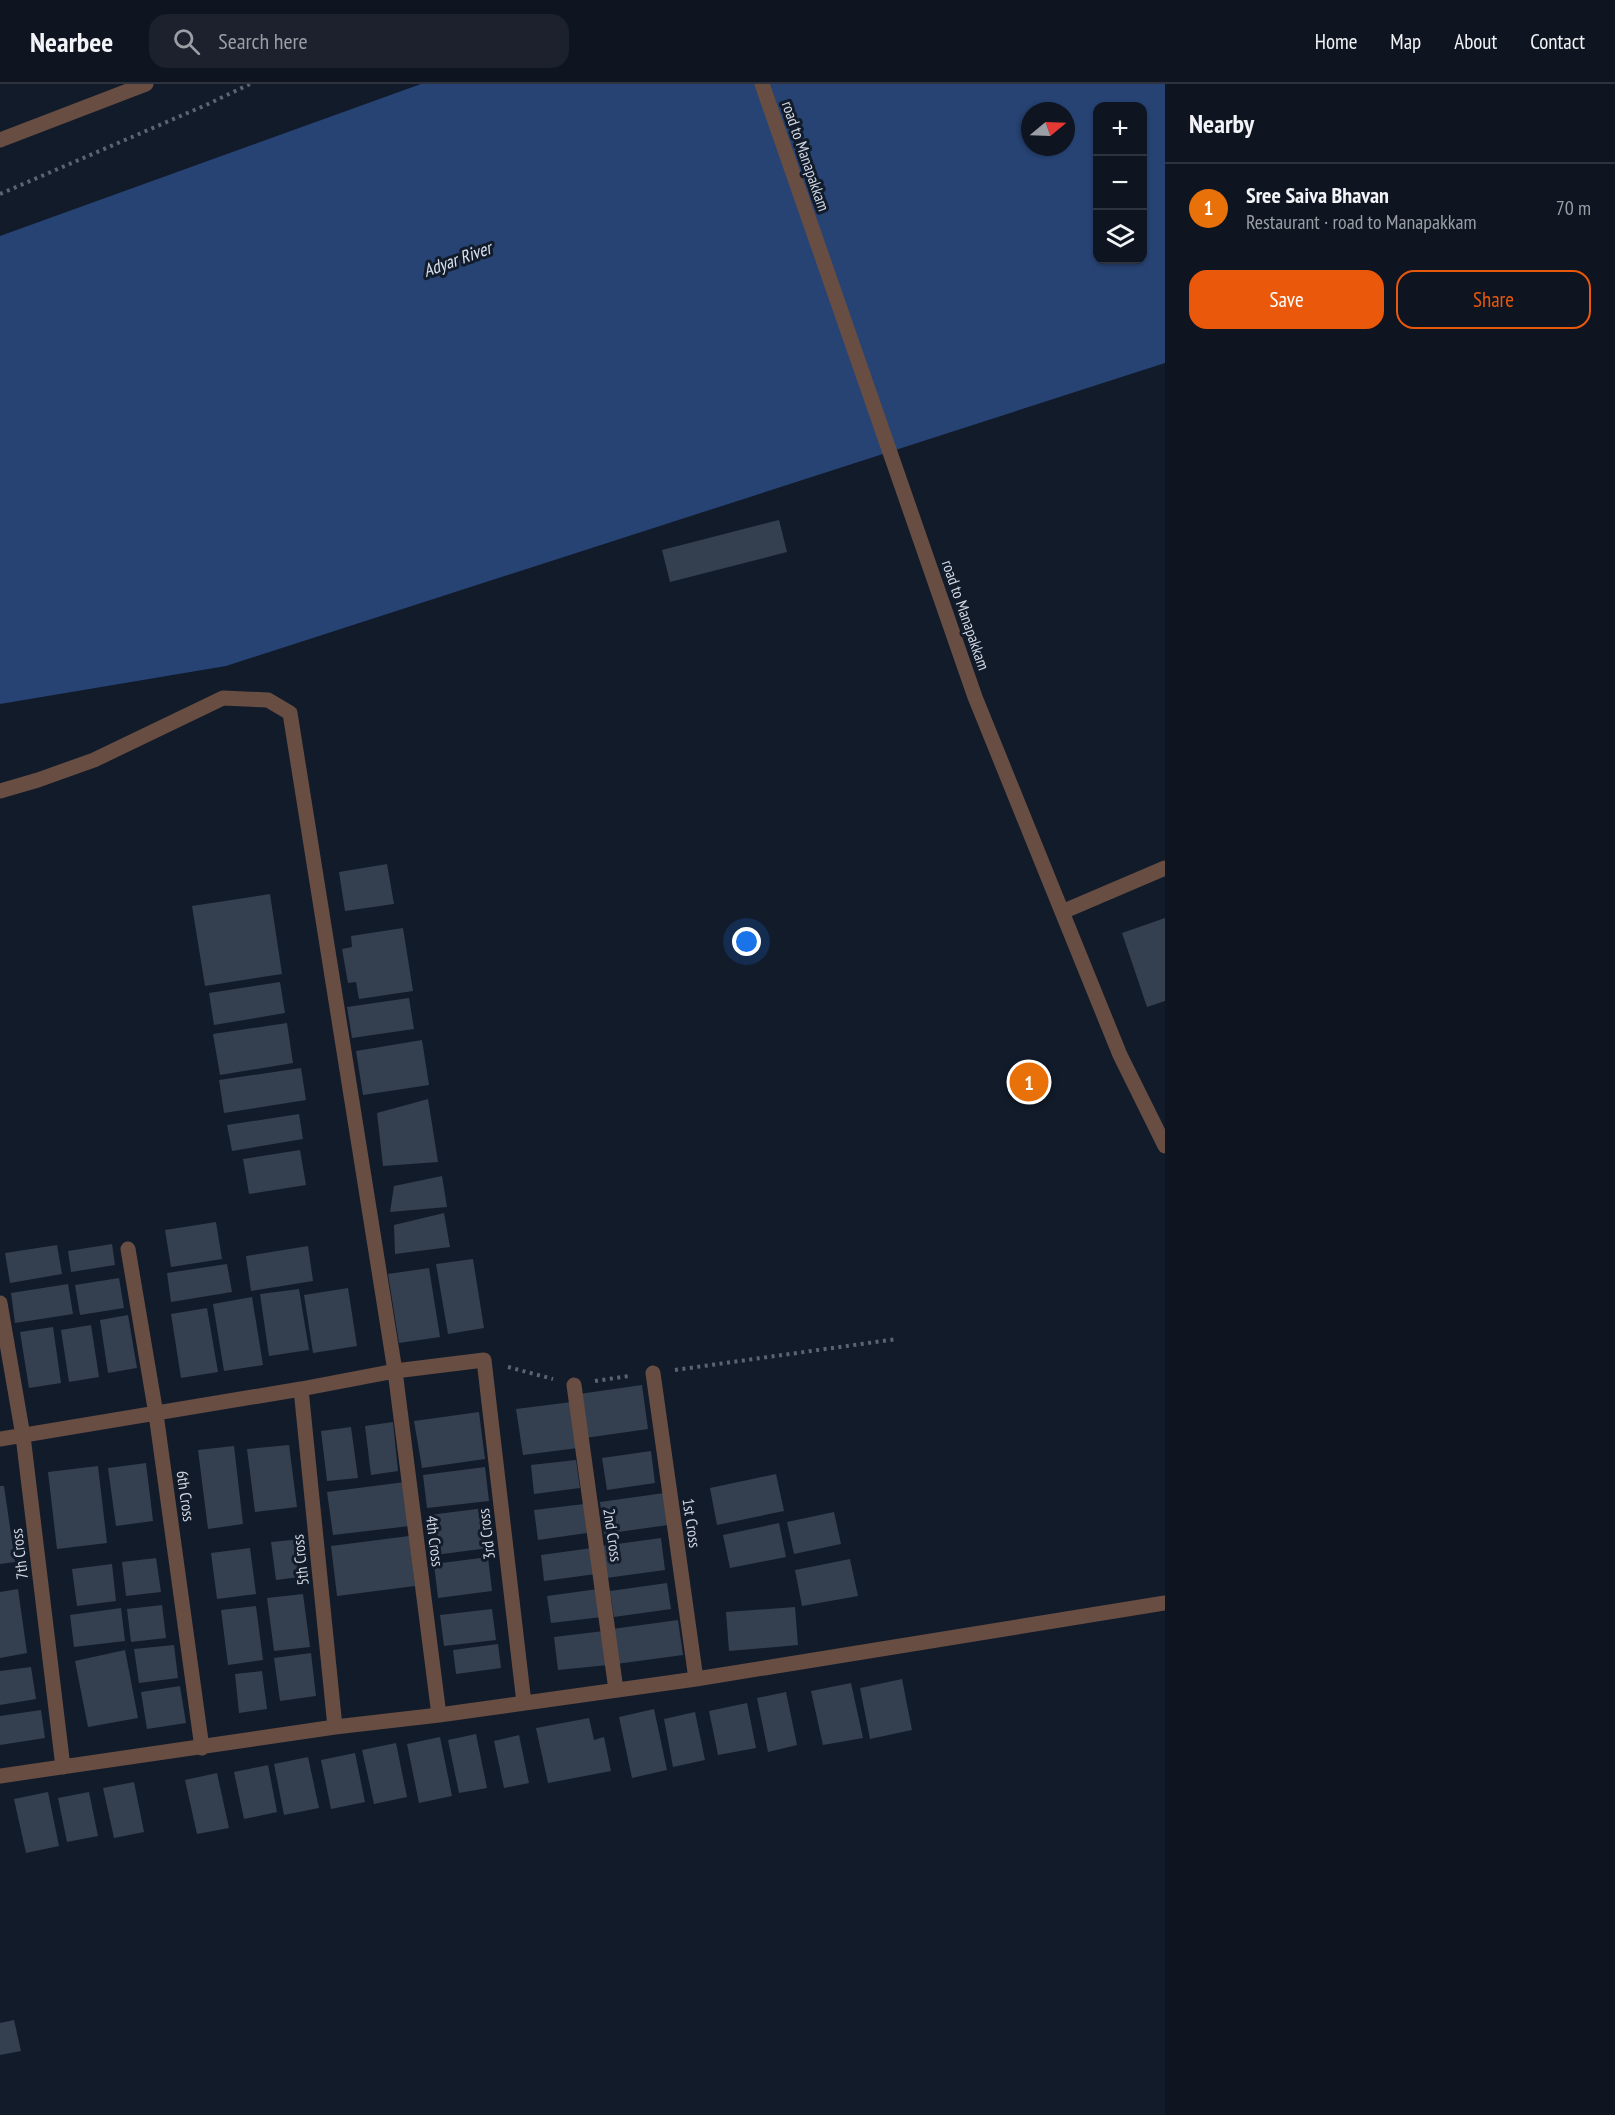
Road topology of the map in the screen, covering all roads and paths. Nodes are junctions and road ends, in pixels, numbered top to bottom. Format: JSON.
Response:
{"nodes":[{"id":1,"x":146,"y":84,"type":"edge"},
{"id":2,"x":250,"y":84,"type":"edge"},
{"id":3,"x":762,"y":84,"type":"edge"},
{"id":4,"x":0,"y":140,"type":"edge"},
{"id":5,"x":0,"y":194,"type":"edge"},
{"id":6,"x":0,"y":791,"type":"edge"},
{"id":7,"x":1165,"y":868,"type":"edge"},
{"id":8,"x":1062,"y":912,"type":"junction"},
{"id":9,"x":1165,"y":1146,"type":"edge"},
{"id":10,"x":128,"y":1249,"type":"dead end"},
{"id":11,"x":0,"y":1303,"type":"edge"},
{"id":12,"x":897,"y":1339,"type":"dead end"},
{"id":13,"x":484,"y":1360,"type":"junction"},
{"id":14,"x":395,"y":1371,"type":"junction"},
{"id":15,"x":653,"y":1373,"type":"junction"},
{"id":16,"x":574,"y":1384,"type":"junction"},
{"id":17,"x":301,"y":1389,"type":"junction"},
{"id":18,"x":156,"y":1414,"type":"junction"},
{"id":19,"x":23,"y":1436,"type":"junction"},
{"id":20,"x":0,"y":1439,"type":"edge"},
{"id":21,"x":1165,"y":1603,"type":"edge"},
{"id":22,"x":696,"y":1679,"type":"junction"},
{"id":23,"x":616,"y":1690,"type":"junction"},
{"id":24,"x":524,"y":1703,"type":"junction"},
{"id":25,"x":439,"y":1714,"type":"junction"},
{"id":26,"x":335,"y":1727,"type":"junction"},
{"id":27,"x":202,"y":1748,"type":"junction"},
{"id":28,"x":63,"y":1767,"type":"junction"},
{"id":29,"x":0,"y":1776,"type":"edge"}],
"edges":[{"from":1,"to":4,"type":"street"},
{"from":2,"to":5,"type":"path"},
{"from":3,"to":8,"type":"street","name":"road to Manapakkam"},
{"from":6,"to":14,"type":"street","name":"4th Cross"},
{"from":7,"to":8,"type":"street"},
{"from":8,"to":9,"type":"street","name":"road to Manapakkam"},
{"from":10,"to":18,"type":"street","name":"6th Cross"},
{"from":11,"to":19,"type":"street","name":"7th Cross"},
{"from":12,"to":15,"type":"path"},
{"from":13,"to":14,"type":"street"},
{"from":13,"to":16,"type":"path"},
{"from":13,"to":24,"type":"street","name":"3rd Cross"},
{"from":14,"to":17,"type":"street"},
{"from":14,"to":25,"type":"street","name":"4th Cross"},
{"from":15,"to":16,"type":"path"},
{"from":15,"to":22,"type":"street","name":"1st Cross"},
{"from":16,"to":23,"type":"street","name":"2nd Cross"},
{"from":17,"to":18,"type":"street"},
{"from":17,"to":26,"type":"street","name":"5th Cross"},
{"from":18,"to":19,"type":"street"},
{"from":18,"to":27,"type":"street","name":"6th Cross"},
{"from":19,"to":20,"type":"street"},
{"from":19,"to":28,"type":"street","name":"7th Cross"},
{"from":21,"to":22,"type":"street"},
{"from":22,"to":23,"type":"street"},
{"from":23,"to":24,"type":"street"},
{"from":24,"to":25,"type":"street"},
{"from":25,"to":26,"type":"street"},
{"from":26,"to":27,"type":"street"},
{"from":27,"to":28,"type":"street"},
{"from":28,"to":29,"type":"street"}]}
